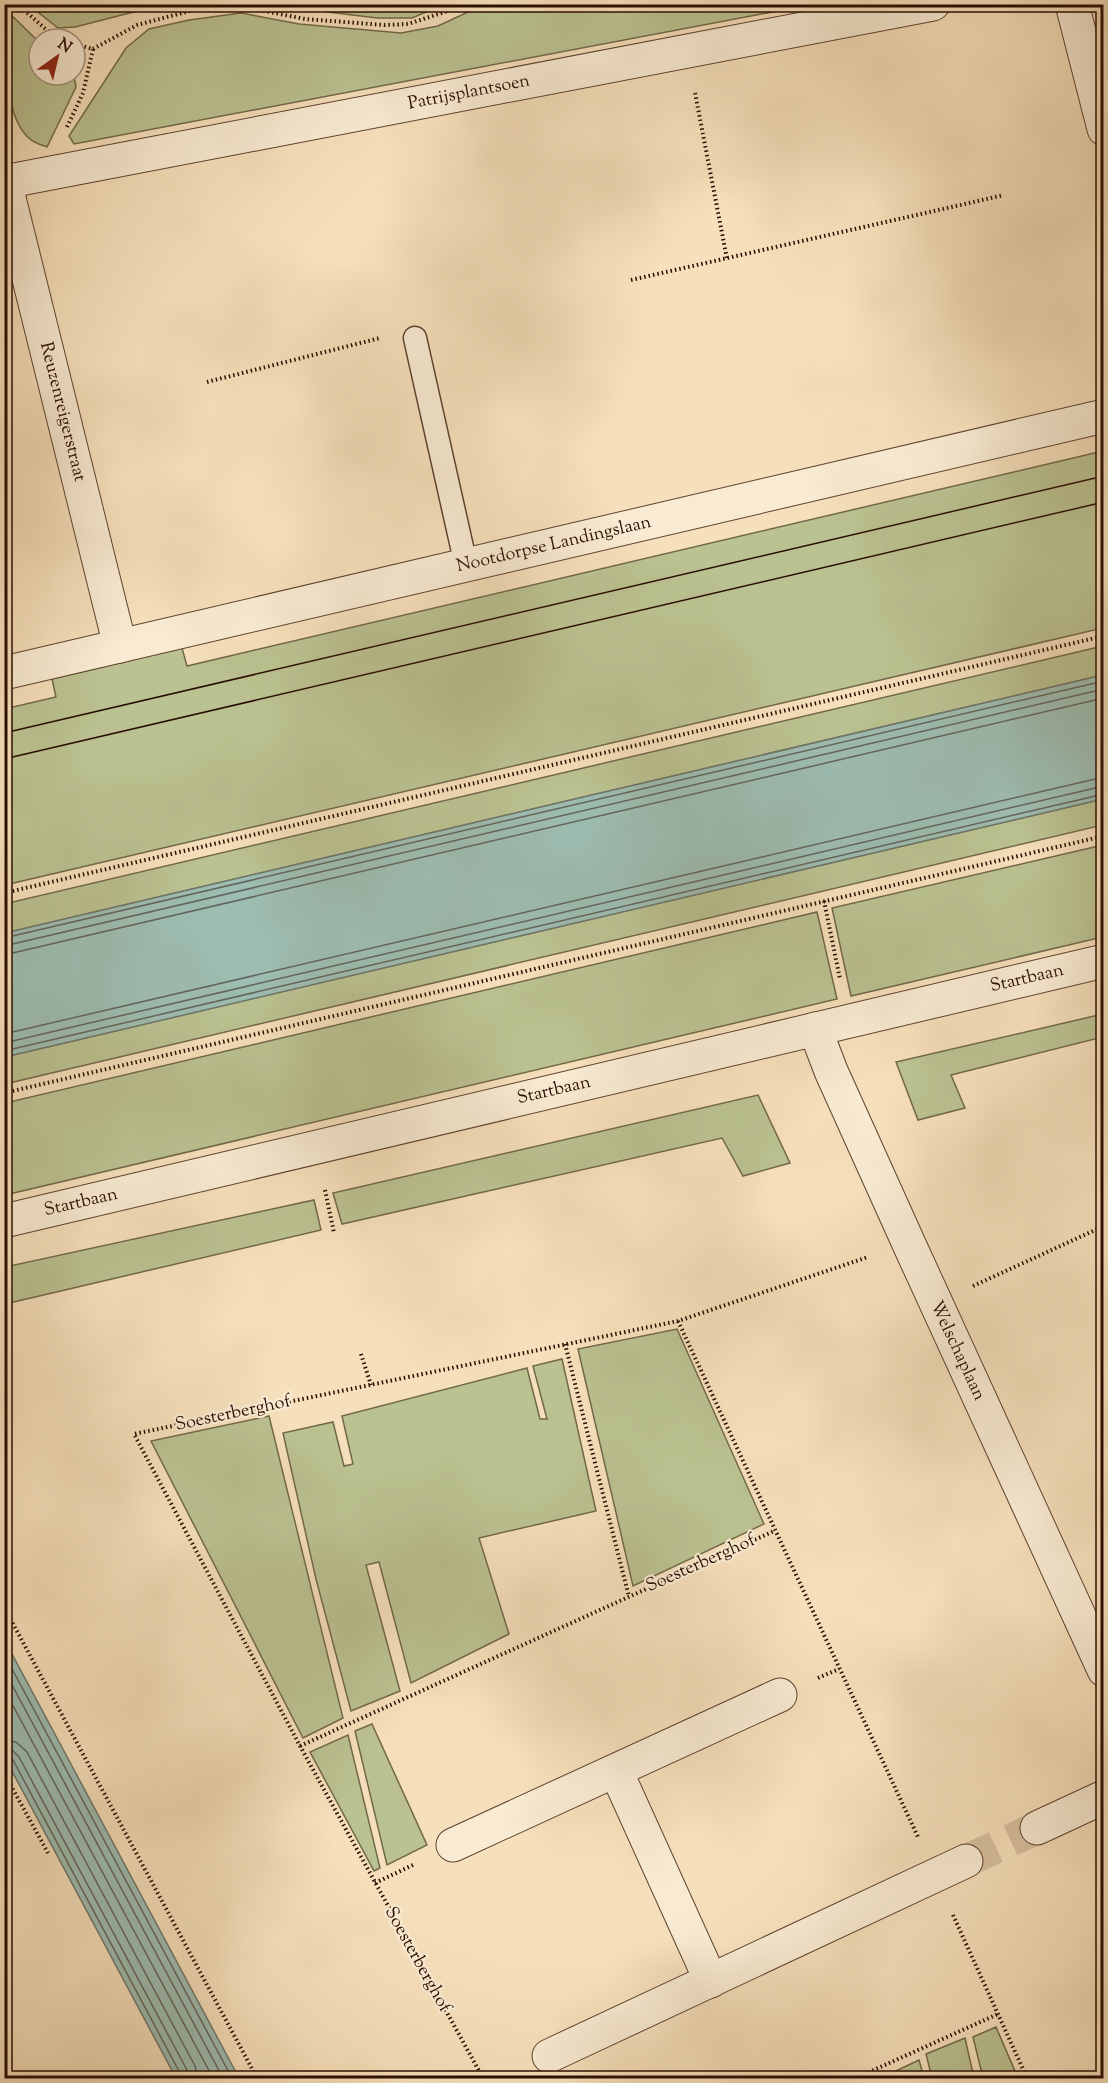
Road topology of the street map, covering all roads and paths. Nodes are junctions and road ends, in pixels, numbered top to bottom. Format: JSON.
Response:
{"nodes":[{"id":1,"x":17,"y":4,"type":"edge"},
{"id":2,"x":216,"y":4,"type":"edge"},
{"id":3,"x":247,"y":4,"type":"edge"},
{"id":4,"x":469,"y":4,"type":"edge"},
{"id":5,"x":933,"y":4,"type":"edge"},
{"id":6,"x":1072,"y":4,"type":"edge"},
{"id":7,"x":43,"y":27,"type":"edge"},
{"id":8,"x":87,"y":47,"type":"edge"},
{"id":9,"x":93,"y":49,"type":"junction"},
{"id":10,"x":687,"y":51,"type":"junction"},
{"id":11,"x":1104,"y":129,"type":"edge"},
{"id":12,"x":45,"y":174,"type":"junction"},
{"id":13,"x":5,"y":180,"type":"edge"},
{"id":14,"x":1004,"y":195,"type":"dead end"},
{"id":15,"x":727,"y":259,"type":"junction"},
{"id":16,"x":631,"y":280,"type":"dead end"},
{"id":17,"x":416,"y":338,"type":"joint"},
{"id":18,"x":207,"y":382,"type":"dead end"},
{"id":19,"x":1104,"y":416,"type":"edge"},
{"id":20,"x":466,"y":565,"type":"junction"},
{"id":21,"x":1104,"y":636,"type":"edge"},
{"id":22,"x":120,"y":646,"type":"junction"},
{"id":23,"x":4,"y":673,"type":"edge"},
{"id":24,"x":1104,"y":836,"type":"edge"},
{"id":25,"x":4,"y":893,"type":"edge"},
{"id":26,"x":824,"y":901,"type":"junction"},
{"id":27,"x":1104,"y":961,"type":"edge"},
{"id":28,"x":848,"y":1021,"type":"junction"},
{"id":29,"x":815,"y":1029,"type":"junction"},
{"id":30,"x":4,"y":1093,"type":"edge"},
{"id":31,"x":325,"y":1189,"type":"dead end"},
{"id":32,"x":4,"y":1221,"type":"edge"},
{"id":33,"x":1104,"y":1226,"type":"edge"},
{"id":34,"x":334,"y":1233,"type":"dead end"},
{"id":35,"x":909,"y":1244,"type":"junction"},
{"id":36,"x":936,"y":1304,"type":"junction"},
{"id":37,"x":678,"y":1321,"type":"junction"},
{"id":38,"x":565,"y":1344,"type":"junction"},
{"id":39,"x":361,"y":1354,"type":"dead end"},
{"id":40,"x":371,"y":1385,"type":"junction"},
{"id":41,"x":774,"y":1531,"type":"junction"},
{"id":42,"x":629,"y":1597,"type":"junction"},
{"id":43,"x":4,"y":1607,"type":"edge"},
{"id":44,"x":1104,"y":1670,"type":"edge"},
{"id":45,"x":780,"y":1695,"type":"dead end"},
{"id":46,"x":300,"y":1746,"type":"junction"},
{"id":47,"x":615,"y":1771,"type":"junction"},
{"id":48,"x":4,"y":1773,"type":"edge"},
{"id":49,"x":1104,"y":1797,"type":"edge"},
{"id":50,"x":1037,"y":1828,"type":"tunnel mouth"},
{"id":51,"x":453,"y":1845,"type":"dead end"},
{"id":52,"x":48,"y":1853,"type":"dead end"},
{"id":53,"x":966,"y":1862,"type":"tunnel mouth"},
{"id":54,"x":936,"y":1876,"type":"junction"},
{"id":55,"x":711,"y":1981,"type":"junction"},
{"id":56,"x":998,"y":2014,"type":"junction"},
{"id":57,"x":549,"y":2056,"type":"dead end"},
{"id":58,"x":257,"y":2079,"type":"edge"},
{"id":59,"x":483,"y":2079,"type":"edge"},
{"id":60,"x":856,"y":2079,"type":"edge"},
{"id":61,"x":1027,"y":2079,"type":"edge"}],
"edges":[{"from":1,"to":7,"type":"path"},
{"from":2,"to":9,"type":"path"},
{"from":3,"to":4,"type":"path"},
{"from":5,"to":10,"type":"street","name":"Patrijsplantsoen"},
{"from":6,"to":11,"type":"street"},
{"from":8,"to":9,"type":"path"},
{"from":9,"to":12,"type":"path"},
{"from":10,"to":12,"type":"street","name":"Patrijsplantsoen"},
{"from":10,"to":15,"type":"path"},
{"from":12,"to":13,"type":"street","name":"Patrijsplantsoen"},
{"from":13,"to":22,"type":"street","name":"Reuzenreigerstraat"},
{"from":14,"to":15,"type":"path"},
{"from":15,"to":16,"type":"path"},
{"from":17,"to":18,"type":"path"},
{"from":17,"to":20,"type":"lane"},
{"from":19,"to":20,"type":"street","name":"Nootdorpse Landingslaan"},
{"from":20,"to":22,"type":"street","name":"Nootdorpse Landingslaan"},
{"from":21,"to":25,"type":"path"},
{"from":22,"to":23,"type":"street","name":"Nootdorpse Landingslaan"},
{"from":24,"to":26,"type":"path"},
{"from":26,"to":28,"type":"path"},
{"from":26,"to":30,"type":"path"},
{"from":27,"to":28,"type":"street","name":"Startbaan"},
{"from":28,"to":29,"type":"street","name":"Startbaan"},
{"from":29,"to":32,"type":"street","name":"Startbaan"},
{"from":29,"to":35,"type":"street","name":"Welschaplaan"},
{"from":31,"to":34,"type":"path"},
{"from":33,"to":36,"type":"path"},
{"from":35,"to":36,"type":"street","name":"Welschaplaan"},
{"from":35,"to":37,"type":"path","name":"Soesterberghof"},
{"from":36,"to":44,"type":"street","name":"Welschaplaan"},
{"from":37,"to":38,"type":"path","name":"Soesterberghof"},
{"from":37,"to":41,"type":"path","name":"Soesterberghof"},
{"from":38,"to":40,"type":"path","name":"Soesterberghof"},
{"from":38,"to":42,"type":"path"},
{"from":39,"to":40,"type":"path"},
{"from":40,"to":46,"type":"path","name":"Soesterberghof"},
{"from":41,"to":42,"type":"path","name":"Soesterberghof"},
{"from":41,"to":54,"type":"path","name":"Soesterberghof"},
{"from":42,"to":46,"type":"path","name":"Soesterberghof"},
{"from":43,"to":58,"type":"path"},
{"from":45,"to":47,"type":"street"},
{"from":46,"to":59,"type":"path","name":"Soesterberghof"},
{"from":47,"to":51,"type":"street"},
{"from":47,"to":55,"type":"street"},
{"from":48,"to":52,"type":"path"},
{"from":49,"to":50,"type":"street"},
{"from":53,"to":54,"type":"street"},
{"from":54,"to":55,"type":"street"},
{"from":54,"to":56,"type":"path","name":"Soesterberghof"},
{"from":55,"to":57,"type":"street"},
{"from":56,"to":60,"type":"path"},
{"from":56,"to":61,"type":"path","name":"Soesterberghof"}]}
